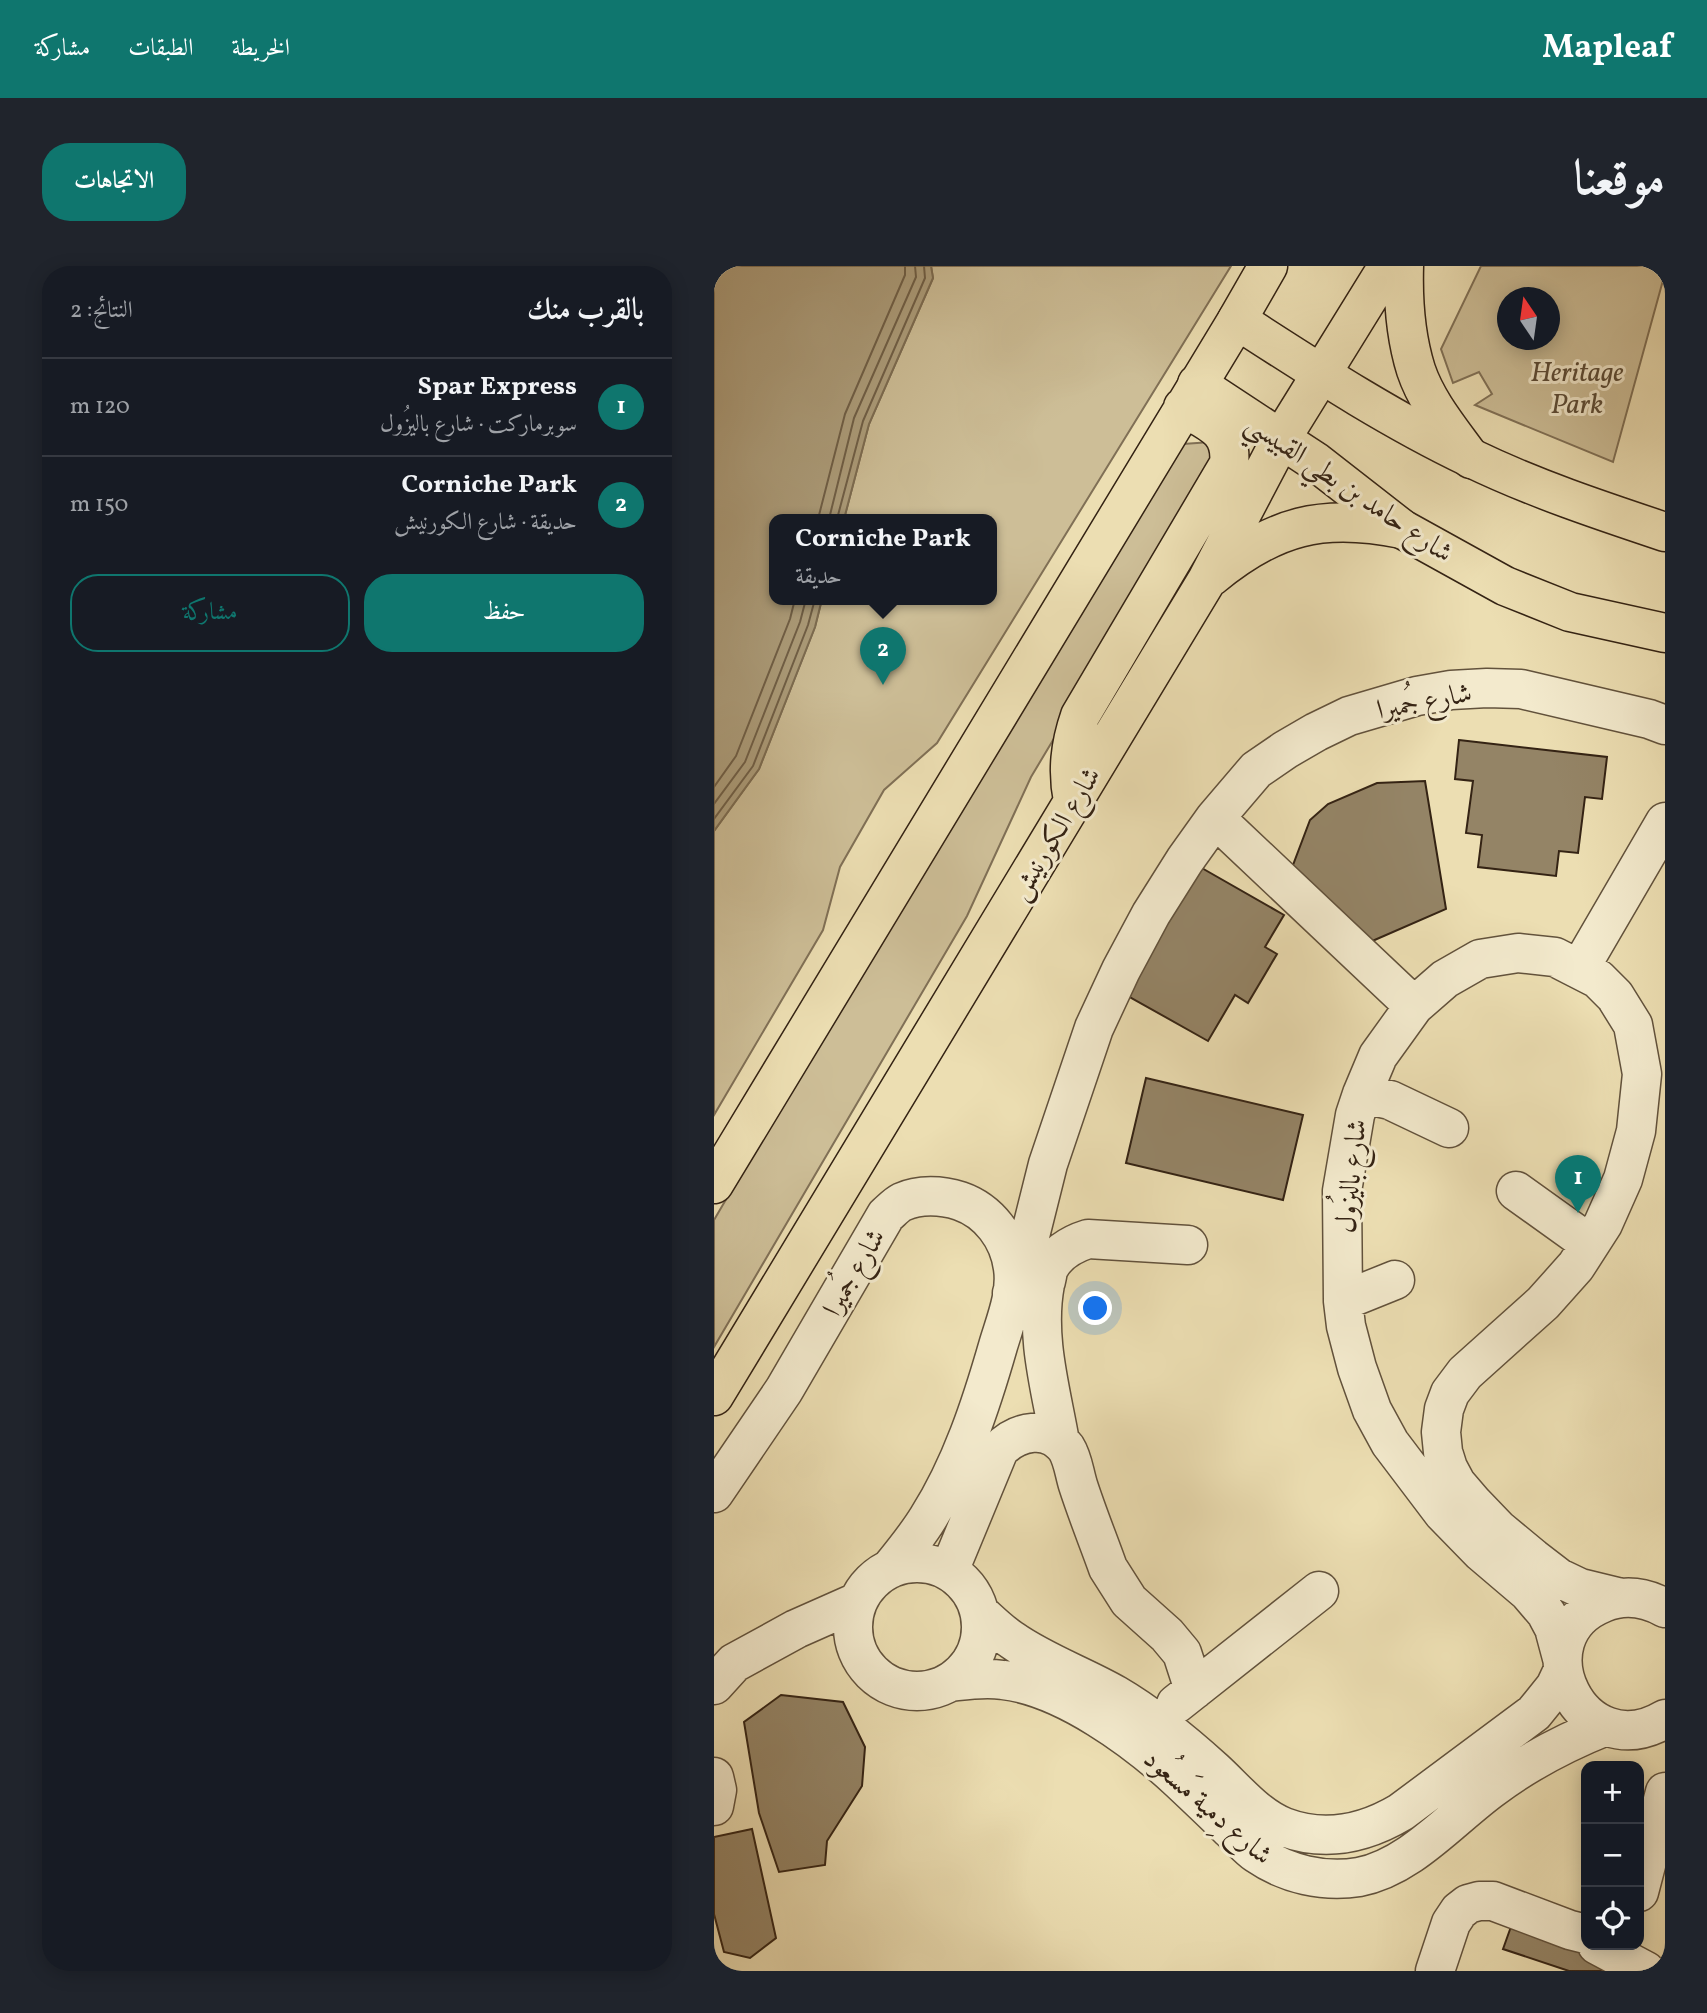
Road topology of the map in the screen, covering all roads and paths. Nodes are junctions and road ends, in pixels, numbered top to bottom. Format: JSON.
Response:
{"nodes":[{"id":1,"x":1268,"y":266,"type":"edge"},
{"id":2,"x":1388,"y":266,"type":"edge"},
{"id":3,"x":1404,"y":266,"type":"edge"},
{"id":4,"x":1237,"y":320,"type":"junction"},
{"id":5,"x":1321,"y":374,"type":"junction"},
{"id":6,"x":1190,"y":396,"type":"junction"},
{"id":7,"x":1281,"y":439,"type":"junction"},
{"id":8,"x":1471,"y":458,"type":"junction"},
{"id":9,"x":1402,"y":529,"type":"junction"},
{"id":10,"x":1665,"y":532,"type":"edge"},
{"id":11,"x":1207,"y":580,"type":"junction"},
{"id":12,"x":1665,"y":633,"type":"edge"},
{"id":13,"x":1665,"y":725,"type":"edge"},
{"id":14,"x":1073,"y":801,"type":"junction"},
{"id":15,"x":1215,"y":818,"type":"junction"},
{"id":16,"x":1665,"y":822,"type":"edge"},
{"id":17,"x":1580,"y":968,"type":"junction"},
{"id":18,"x":1415,"y":1006,"type":"junction"},
{"id":19,"x":1362,"y":1094,"type":"junction"},
{"id":20,"x":1449,"y":1128,"type":"dead end"},
{"id":21,"x":714,"y":1184,"type":"edge"},
{"id":22,"x":1516,"y":1191,"type":"dead end"},
{"id":23,"x":1590,"y":1244,"type":"junction"},
{"id":24,"x":1188,"y":1245,"type":"dead end"},
{"id":25,"x":1395,"y":1280,"type":"dead end"},
{"id":26,"x":1012,"y":1293,"type":"junction"},
{"id":27,"x":1343,"y":1301,"type":"junction"},
{"id":28,"x":714,"y":1396,"type":"edge"},
{"id":29,"x":1060,"y":1442,"type":"junction"},
{"id":30,"x":714,"y":1493,"type":"edge"},
{"id":31,"x":890,"y":1569,"type":"junction"},
{"id":32,"x":949,"y":1571,"type":"junction"},
{"id":33,"x":1319,"y":1591,"type":"dead end"},
{"id":34,"x":1649,"y":1598,"type":"edge"},
{"id":35,"x":980,"y":1612,"type":"junction"},
{"id":36,"x":855,"y":1615,"type":"junction"},
{"id":37,"x":1562,"y":1664,"type":"junction"},
{"id":38,"x":950,"y":1682,"type":"junction"},
{"id":39,"x":714,"y":1685,"type":"edge"},
{"id":40,"x":1194,"y":1690,"type":"junction"},
{"id":41,"x":1665,"y":1719,"type":"edge"},
{"id":42,"x":1156,"y":1721,"type":"junction"},
{"id":43,"x":1606,"y":1726,"type":"junction"},
{"id":44,"x":714,"y":1777,"type":"edge"},
{"id":45,"x":1665,"y":1792,"type":"edge"},
{"id":46,"x":714,"y":1806,"type":"edge"},
{"id":47,"x":1640,"y":1887,"type":"edge"},
{"id":48,"x":1581,"y":1935,"type":"edge"},
{"id":49,"x":1608,"y":1950,"type":"edge"},
{"id":50,"x":1435,"y":1971,"type":"edge"},
{"id":51,"x":1646,"y":1971,"type":"edge"}],
"edges":[{"from":1,"to":4,"type":"main road"},
{"from":2,"to":5,"type":"main road","name":"شارع الكورنيش"},
{"from":3,"to":8,"type":"main road"},
{"from":4,"to":5,"type":"main road"},
{"from":4,"to":6,"type":"main road"},
{"from":5,"to":7,"type":"main road","name":"شارع الكورنيش"},
{"from":5,"to":8,"type":"main road"},
{"from":6,"to":7,"type":"main road","name":"شارع حامد بن بطي القبيسي"},
{"from":6,"to":14,"type":"main road"},
{"from":6,"to":21,"type":"main road"},
{"from":7,"to":9,"type":"main road","name":"شارع حامد بن بطي القبيسي"},
{"from":7,"to":11,"type":"main road","name":"شارع الكورنيش"},
{"from":8,"to":10,"type":"main road"},
{"from":9,"to":11,"type":"main road"},
{"from":9,"to":12,"type":"main road","name":"شارع حامد بن بطي القبيسي"},
{"from":11,"to":14,"type":"main road","name":"شارع الكورنيش"},
{"from":13,"to":15,"type":"street","name":"شارع جُميرا"},
{"from":14,"to":28,"type":"main road","name":"شارع الكورنيش"},
{"from":15,"to":18,"type":"street"},
{"from":15,"to":26,"type":"street","name":"شارع جُميرا"},
{"from":16,"to":17,"type":"street"},
{"from":17,"to":18,"type":"street","name":"شارع باليزُول"},
{"from":17,"to":23,"type":"street","name":"شارع باليزُول"},
{"from":18,"to":19,"type":"street","name":"شارع باليزُول"},
{"from":19,"to":20,"type":"street"},
{"from":19,"to":27,"type":"street","name":"شارع باليزُول"},
{"from":22,"to":23,"type":"street"},
{"from":23,"to":34,"type":"street","name":"شارع باليزُول"},
{"from":24,"to":29,"type":"street"},
{"from":25,"to":27,"type":"street"},
{"from":26,"to":30,"type":"street","name":"شارع جُميرا"},
{"from":26,"to":31,"type":"street","name":"شارع جُميرا"},
{"from":27,"to":37,"type":"street","name":"شارع باليزُول"},
{"from":29,"to":32,"type":"street"},
{"from":29,"to":40,"type":"street"},
{"from":31,"to":32,"type":"street"},
{"from":31,"to":36,"type":"street"},
{"from":32,"to":35,"type":"street"},
{"from":33,"to":40,"type":"street"},
{"from":34,"to":37,"type":"street","name":"شارع دِمية مَسعُود"},
{"from":35,"to":38,"type":"street"},
{"from":35,"to":42,"type":"street","name":"شارع دِمية مَسعُود"},
{"from":36,"to":38,"type":"street"},
{"from":36,"to":39,"type":"street"},
{"from":37,"to":42,"type":"street","name":"شارع دِمية مَسعُود"},
{"from":37,"to":43,"type":"street","name":"شارع باليزُول"},
{"from":38,"to":43,"type":"street","name":"شارع دِمية مَسعُود"},
{"from":40,"to":42,"type":"street"},
{"from":41,"to":43,"type":"street"},
{"from":44,"to":46,"type":"street"},
{"from":45,"to":47,"type":"street"},
{"from":48,"to":50,"type":"street"},
{"from":49,"to":51,"type":"street"}]}
